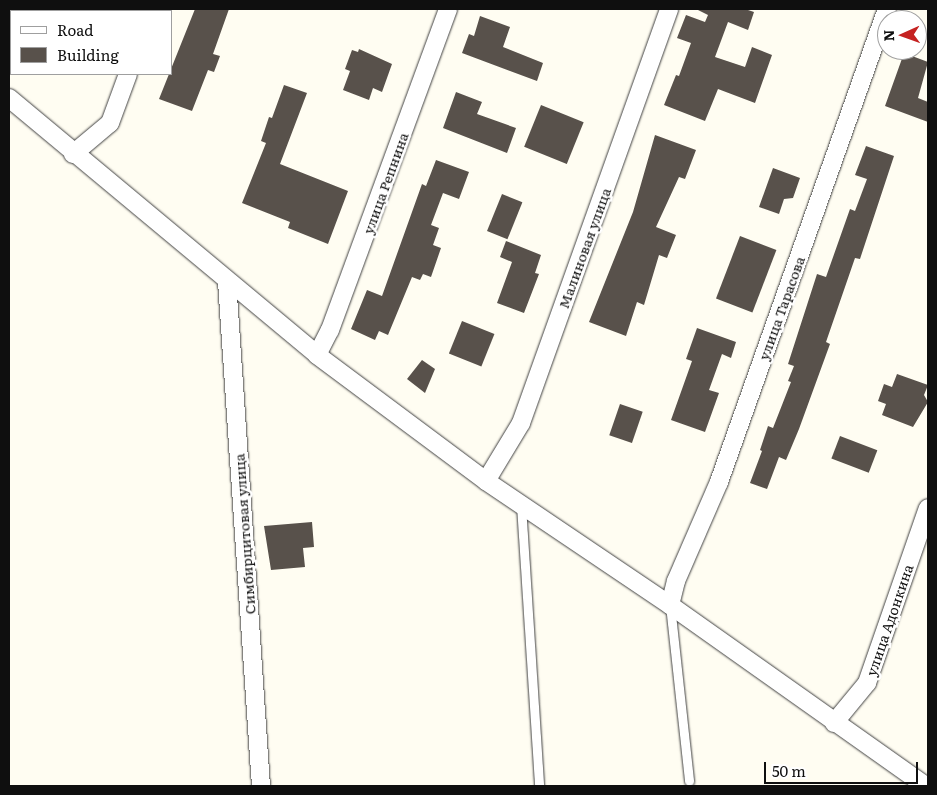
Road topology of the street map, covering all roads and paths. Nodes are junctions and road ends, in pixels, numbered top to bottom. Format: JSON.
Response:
{"nodes":[{"id":1,"x":448,"y":9,"type":"edge"},
{"id":2,"x":669,"y":9,"type":"edge"},
{"id":3,"x":887,"y":9,"type":"edge"},
{"id":4,"x":128,"y":75,"type":"edge"},
{"id":5,"x":9,"y":98,"type":"edge"},
{"id":6,"x":73,"y":154,"type":"junction"},
{"id":7,"x":227,"y":281,"type":"junction"},
{"id":8,"x":317,"y":355,"type":"junction"},
{"id":9,"x":486,"y":481,"type":"junction"},
{"id":10,"x":521,"y":504,"type":"junction"},
{"id":11,"x":928,"y":508,"type":"edge"},
{"id":12,"x":670,"y":605,"type":"junction"},
{"id":13,"x":834,"y":723,"type":"junction"},
{"id":14,"x":689,"y":781,"type":"dead end"},
{"id":15,"x":261,"y":786,"type":"edge"},
{"id":16,"x":539,"y":786,"type":"edge"},
{"id":17,"x":926,"y":786,"type":"edge"}],
"edges":[{"from":1,"to":8,"type":"street","name":"улица Репнина"},
{"from":2,"to":9,"type":"street","name":"Малиновая улица"},
{"from":3,"to":12,"type":"street","name":"улица Тарасова"},
{"from":4,"to":6,"type":"street"},
{"from":5,"to":6,"type":"street"},
{"from":6,"to":7,"type":"street"},
{"from":7,"to":8,"type":"street"},
{"from":7,"to":15,"type":"street","name":"Симбирцитовая улица"},
{"from":8,"to":9,"type":"street"},
{"from":9,"to":10,"type":"street"},
{"from":10,"to":12,"type":"street"},
{"from":10,"to":16,"type":"lane"},
{"from":11,"to":13,"type":"street","name":"улица Адонкина"},
{"from":12,"to":13,"type":"street"},
{"from":12,"to":14,"type":"lane"},
{"from":13,"to":17,"type":"street"}]}
